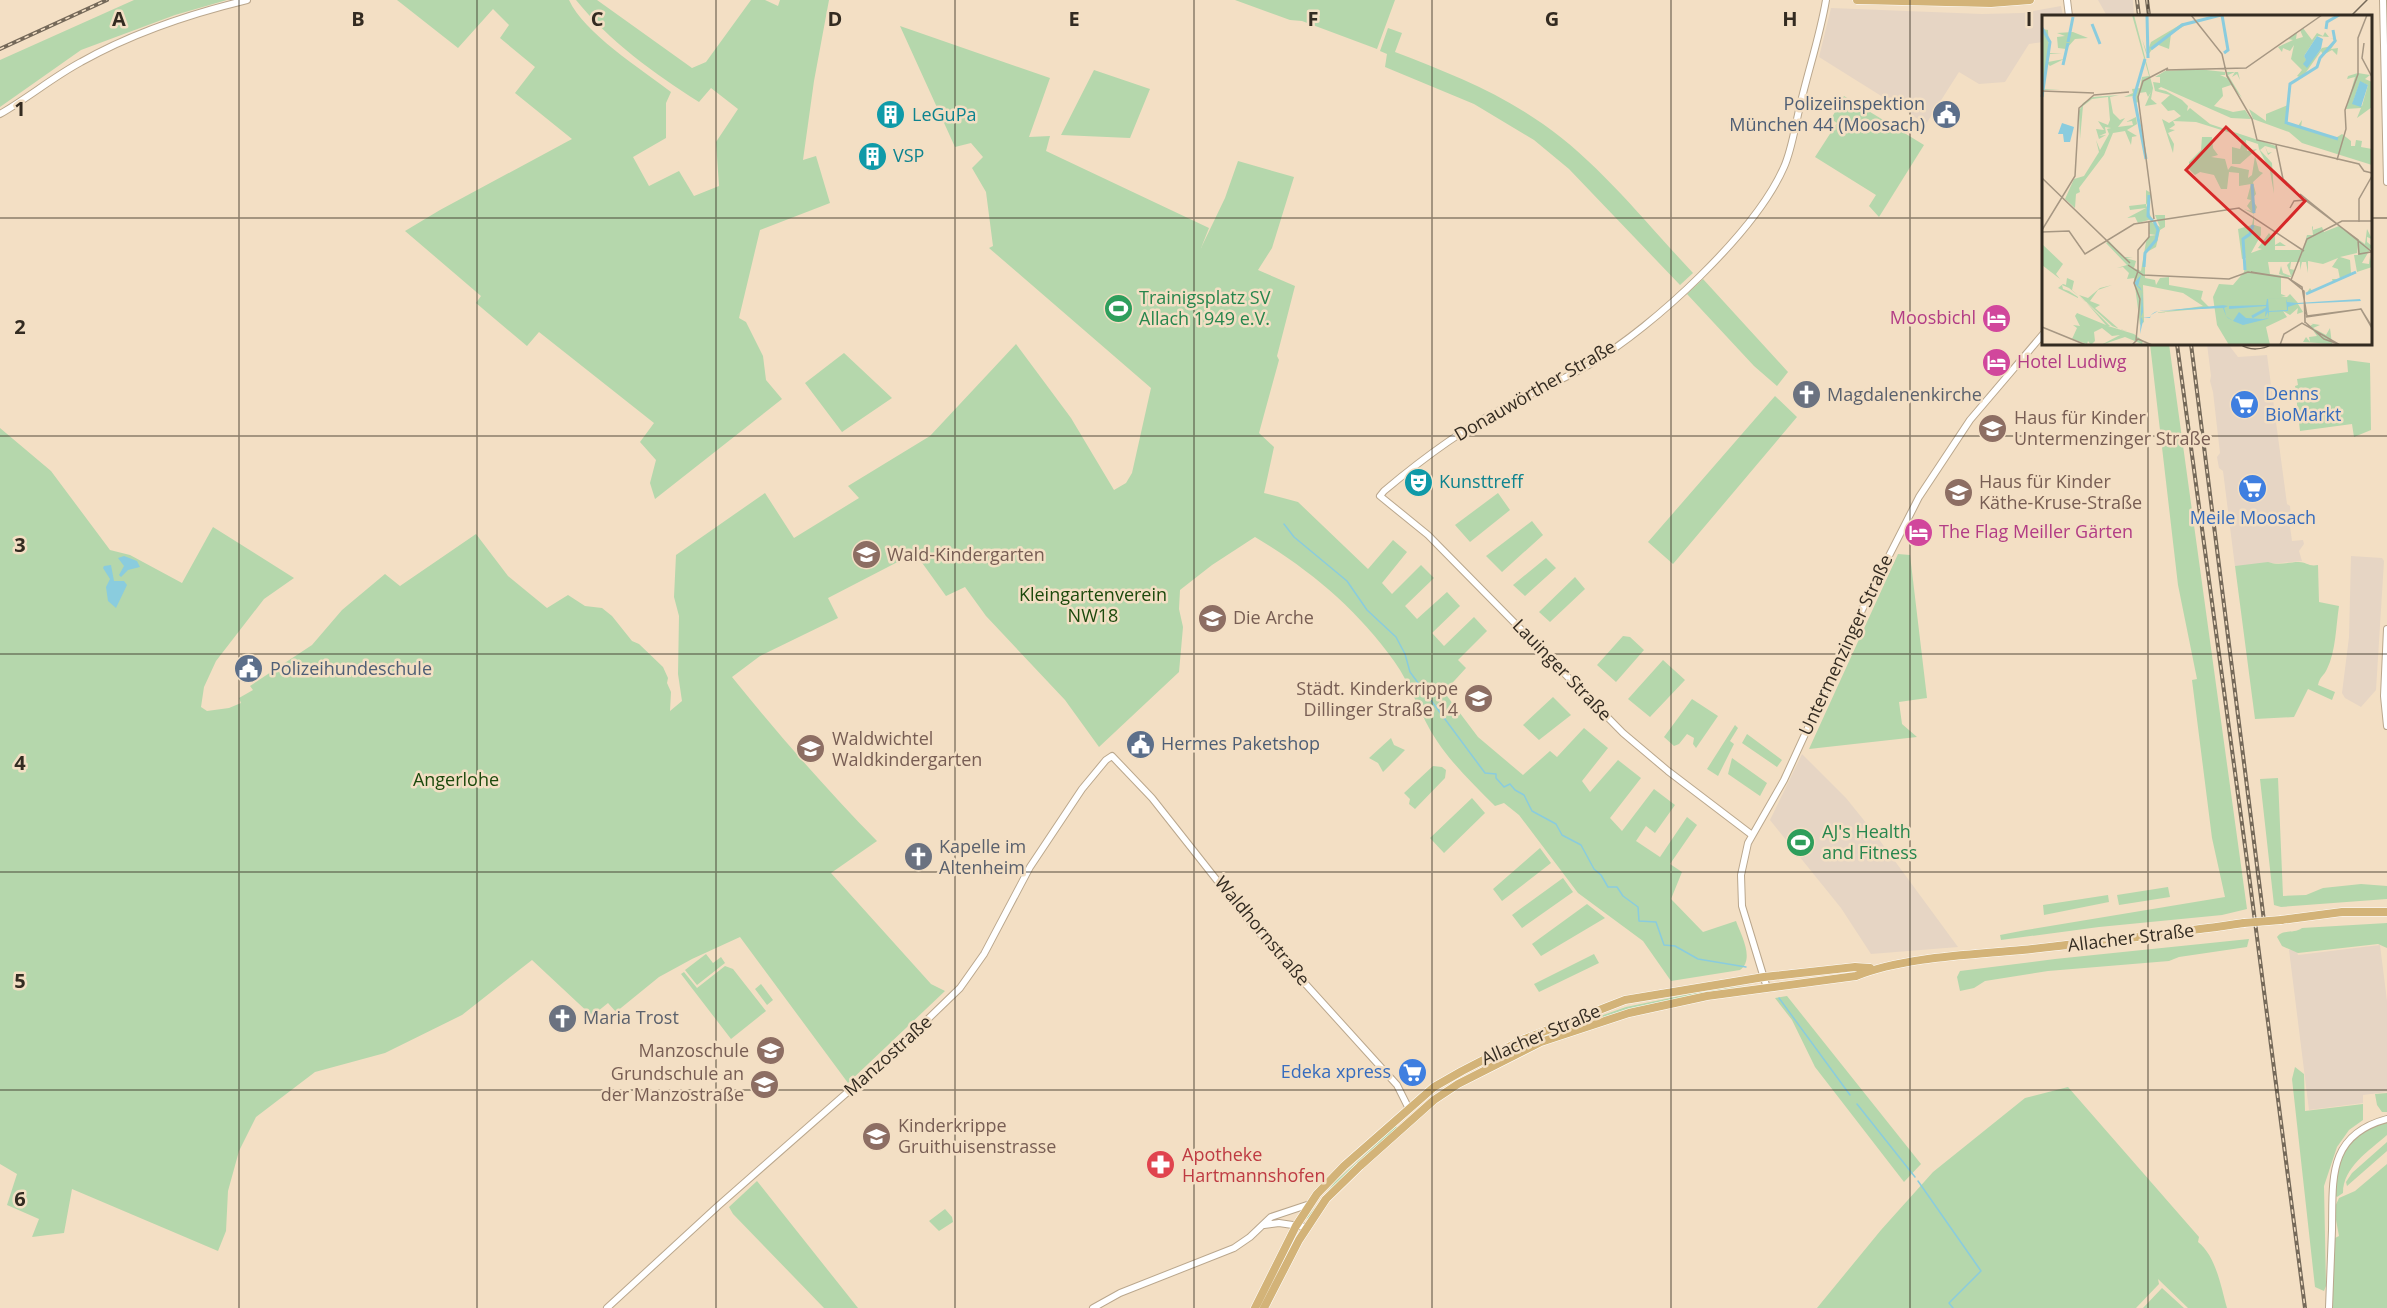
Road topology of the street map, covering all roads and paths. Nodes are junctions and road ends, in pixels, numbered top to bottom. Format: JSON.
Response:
{"nodes":[{"id":1,"x":247,"y":0,"type":"edge"},
{"id":2,"x":1826,"y":0,"type":"edge"},
{"id":3,"x":1857,"y":0,"type":"edge"},
{"id":4,"x":2030,"y":0,"type":"edge"},
{"id":5,"x":2067,"y":0,"type":"edge"},
{"id":6,"x":2383,"y":0,"type":"edge"},
{"id":7,"x":2069,"y":15,"type":"edge"},
{"id":8,"x":0,"y":114,"type":"edge"},
{"id":9,"x":2387,"y":182,"type":"edge"},
{"id":10,"x":2042,"y":334,"type":"edge"},
{"id":11,"x":1380,"y":496,"type":"joint"},
{"id":12,"x":2387,"y":629,"type":"edge"},
{"id":13,"x":2387,"y":726,"type":"edge"},
{"id":14,"x":1112,"y":756,"type":"joint"},
{"id":15,"x":1752,"y":835,"type":"junction"},
{"id":16,"x":2387,"y":912,"type":"edge"},
{"id":17,"x":1874,"y":968,"type":"junction"},
{"id":18,"x":1764,"y":977,"type":"junction"},
{"id":19,"x":1767,"y":988,"type":"junction"},
{"id":20,"x":1408,"y":1109,"type":"junction"},
{"id":21,"x":2387,"y":1119,"type":"edge"},
{"id":22,"x":1310,"y":1204,"type":"junction"},
{"id":23,"x":1263,"y":1225,"type":"junction"},
{"id":24,"x":1296,"y":1226,"type":"junction"},
{"id":25,"x":1306,"y":1227,"type":"junction"},
{"id":26,"x":607,"y":1308,"type":"edge"},
{"id":27,"x":1093,"y":1308,"type":"edge"},
{"id":28,"x":1255,"y":1308,"type":"edge"},
{"id":29,"x":1264,"y":1308,"type":"edge"},
{"id":30,"x":2329,"y":1308,"type":"edge"}],
"edges":[{"from":1,"to":8,"type":"street"},
{"from":2,"to":11,"type":"street","name":"Donauwörther Straße"},
{"from":3,"to":4,"type":"main road"},
{"from":5,"to":7,"type":"street"},
{"from":6,"to":9,"type":"street"},
{"from":10,"to":15,"type":"street","name":"Untermenzinger Straße"},
{"from":11,"to":15,"type":"street","name":"Lauinger Straße"},
{"from":12,"to":13,"type":"street"},
{"from":14,"to":20,"type":"street","name":"Waldhornstraße"},
{"from":14,"to":26,"type":"street","name":"Manzostraße"},
{"from":15,"to":18,"type":"street","name":"Untermenzinger Straße"},
{"from":16,"to":17,"type":"main road","name":"Allacher Straße","bridge":true},
{"from":17,"to":18,"type":"main road","name":"Allacher Straße"},
{"from":17,"to":19,"type":"main road","name":"Allacher Straße"},
{"from":18,"to":19,"type":"street","name":"Untermenzinger Straße"},
{"from":18,"to":20,"type":"main road","name":"Allacher Straße"},
{"from":19,"to":25,"type":"main road","name":"Allacher Straße"},
{"from":20,"to":22,"type":"main road","name":"Allacher Straße"},
{"from":21,"to":30,"type":"street"},
{"from":22,"to":23,"type":"street","name":"Allacher Straße"},
{"from":22,"to":24,"type":"main road"},
{"from":23,"to":24,"type":"street"},
{"from":23,"to":27,"type":"street","name":"Allacher Straße"},
{"from":24,"to":25,"type":"street"},
{"from":24,"to":28,"type":"main road"},
{"from":25,"to":29,"type":"main road","name":"Allacher Straße"}]}
